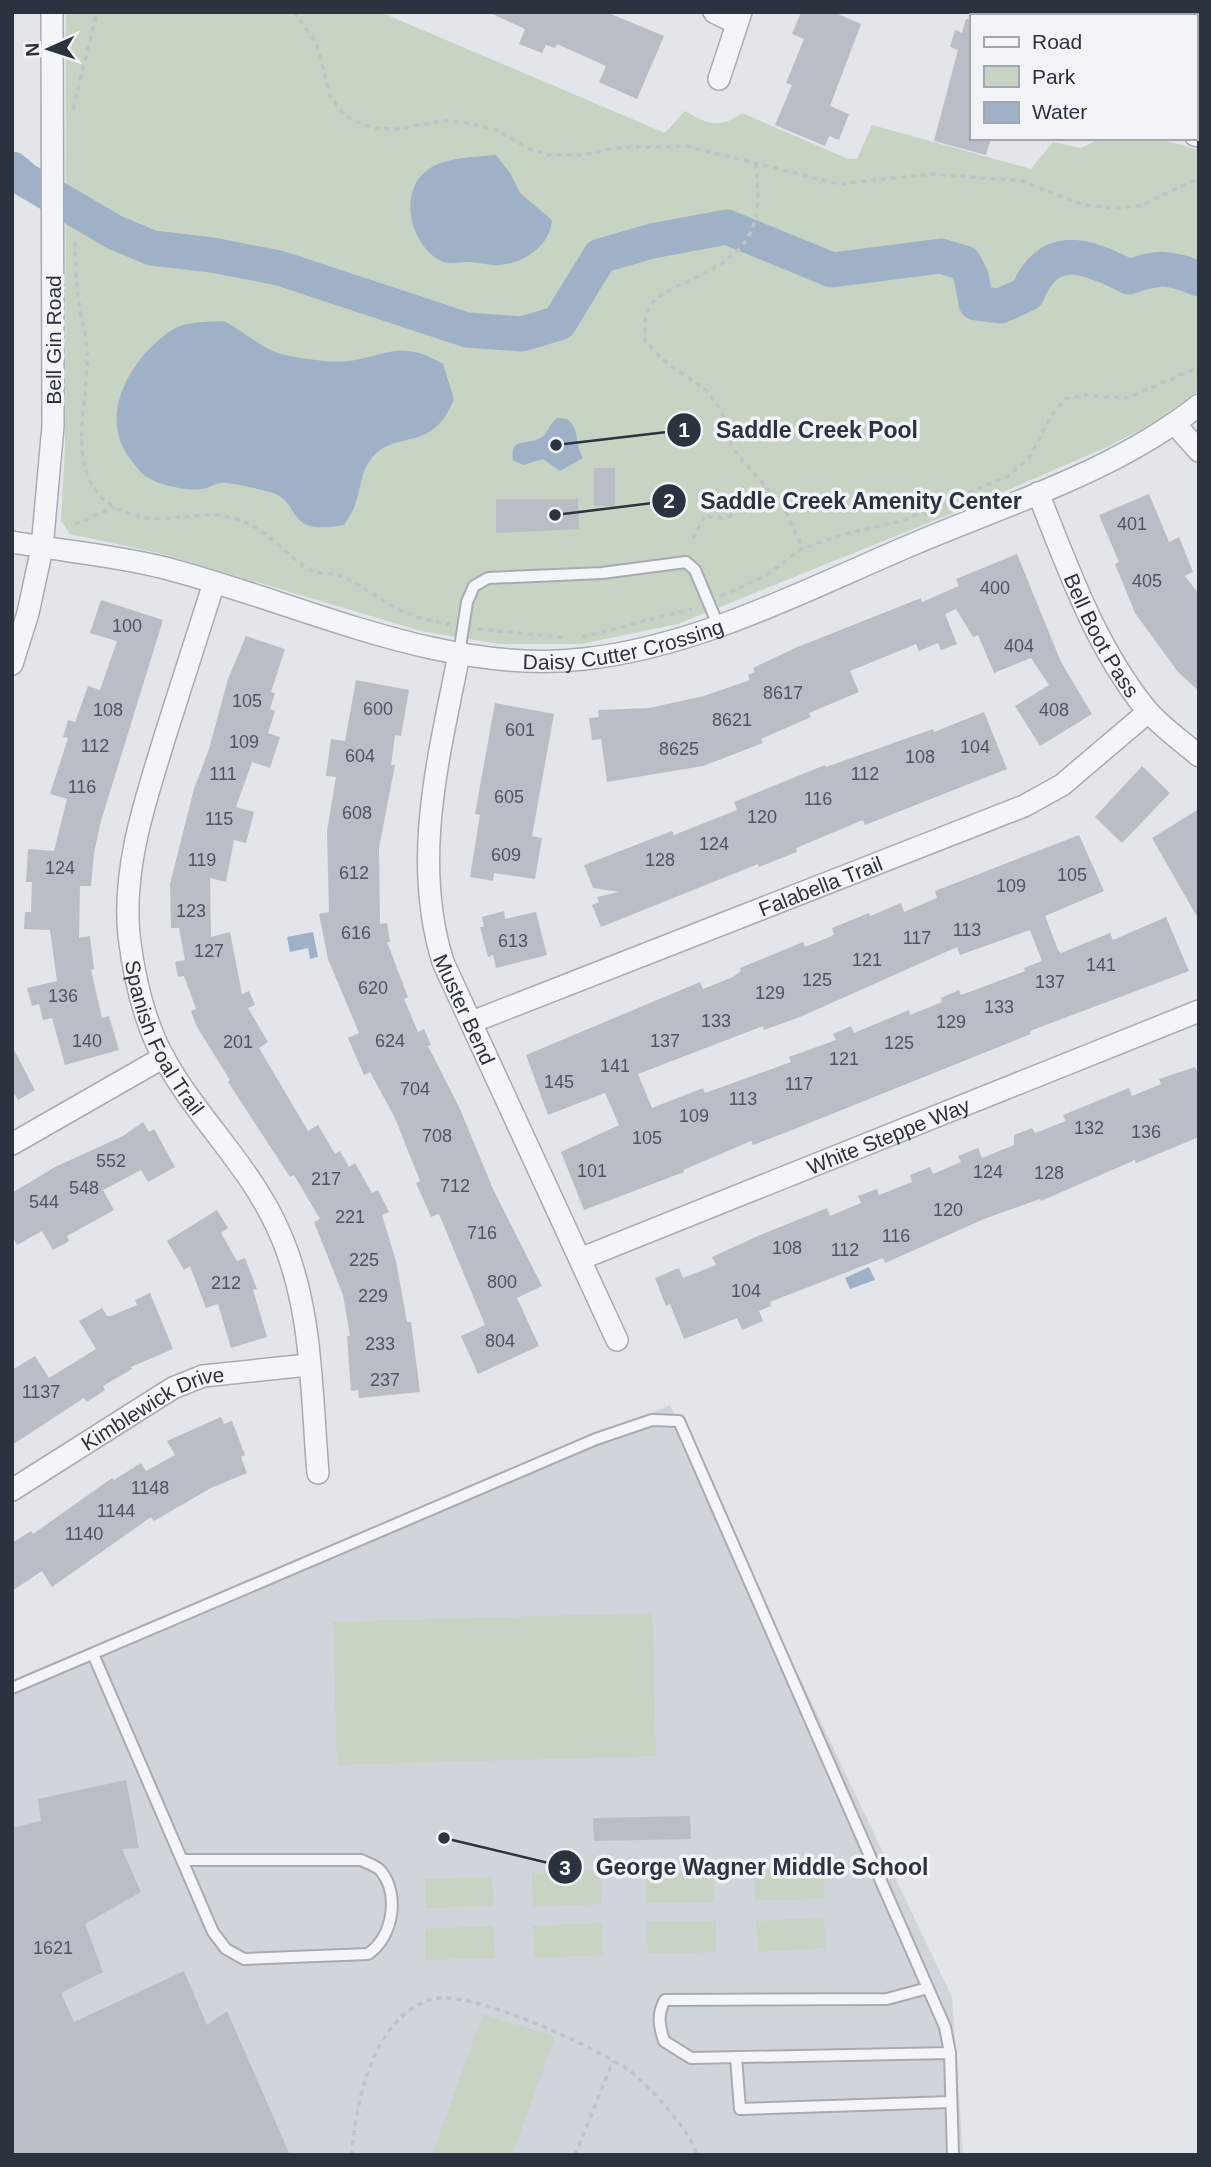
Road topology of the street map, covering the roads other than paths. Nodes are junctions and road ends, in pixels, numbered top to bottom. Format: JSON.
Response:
{"nodes":[{"id":1,"x":52,"y":12,"type":"edge"},
{"id":2,"x":714,"y":12,"type":"edge"},
{"id":3,"x":738,"y":18,"type":"edge"},
{"id":4,"x":719,"y":79,"type":"dead end"},
{"id":5,"x":1199,"y":405,"type":"edge"},
{"id":6,"x":1175,"y":424,"type":"junction"},
{"id":7,"x":1199,"y":451,"type":"edge"},
{"id":8,"x":1038,"y":493,"type":"junction"},
{"id":9,"x":12,"y":542,"type":"edge"},
{"id":10,"x":43,"y":548,"type":"junction"},
{"id":11,"x":214,"y":583,"type":"junction"},
{"id":12,"x":718,"y":625,"type":"junction"},
{"id":13,"x":458,"y":654,"type":"junction"},
{"id":14,"x":12,"y":664,"type":"edge"},
{"id":15,"x":1148,"y":712,"type":"junction"},
{"id":16,"x":1199,"y":756,"type":"edge"},
{"id":17,"x":1199,"y":1011,"type":"edge"},
{"id":18,"x":472,"y":1022,"type":"junction"},
{"id":19,"x":164,"y":1057,"type":"junction"},
{"id":20,"x":12,"y":1144,"type":"edge"},
{"id":21,"x":580,"y":1259,"type":"junction"},
{"id":22,"x":617,"y":1340,"type":"dead end"},
{"id":23,"x":308,"y":1365,"type":"junction"},
{"id":24,"x":318,"y":1473,"type":"dead end"},
{"id":25,"x":12,"y":1490,"type":"edge"},
{"id":26,"x":93,"y":1654,"type":"junction"},
{"id":27,"x":12,"y":1688,"type":"edge"},
{"id":28,"x":183,"y":1860,"type":"junction"},
{"id":29,"x":928,"y":1988,"type":"junction"},
{"id":30,"x":950,"y":2053,"type":"junction"},
{"id":31,"x":736,"y":2057,"type":"junction"},
{"id":32,"x":951,"y":2102,"type":"junction"},
{"id":33,"x":953,"y":2155,"type":"edge"}],
"edges":[{"from":1,"to":10,"type":"street","name":"Bell Gin Road"},
{"from":2,"to":3,"type":"street"},
{"from":3,"to":4,"type":"street"},
{"from":5,"to":6,"type":"street","name":"Daisy Cutter Crossing"},
{"from":6,"to":7,"type":"street"},
{"from":6,"to":8,"type":"street","name":"Daisy Cutter Crossing"},
{"from":8,"to":12,"type":"street","name":"Daisy Cutter Crossing"},
{"from":8,"to":15,"type":"street","name":"Bell Boot Pass"},
{"from":9,"to":10,"type":"street","name":"Daisy Cutter Crossing"},
{"from":10,"to":11,"type":"street","name":"Daisy Cutter Crossing"},
{"from":10,"to":14,"type":"street","name":"Bell Gin Road"},
{"from":11,"to":13,"type":"street","name":"Daisy Cutter Crossing"},
{"from":11,"to":19,"type":"street","name":"Spanish Foal Trail"},
{"from":12,"to":13,"type":"street","name":"Daisy Cutter Crossing"},
{"from":12,"to":13,"type":"lane"},
{"from":13,"to":18,"type":"street","name":"Muster Bend"},
{"from":15,"to":16,"type":"street","name":"Bell Boot Pass"},
{"from":15,"to":18,"type":"street","name":"Falabella Trail"},
{"from":17,"to":21,"type":"street","name":"White Steppe Way"},
{"from":18,"to":21,"type":"street","name":"Muster Bend"},
{"from":19,"to":20,"type":"street"},
{"from":19,"to":23,"type":"street","name":"Spanish Foal Trail"},
{"from":21,"to":22,"type":"street","name":"Muster Bend"},
{"from":23,"to":24,"type":"street","name":"Spanish Foal Trail"},
{"from":23,"to":25,"type":"street","name":"Kimblewick Drive"},
{"from":26,"to":27,"type":"lane"},
{"from":26,"to":28,"type":"lane"},
{"from":26,"to":29,"type":"lane"},
{"from":28,"to":28,"type":"lane"},
{"from":29,"to":30,"type":"lane"},
{"from":29,"to":31,"type":"lane"},
{"from":30,"to":31,"type":"lane"},
{"from":30,"to":32,"type":"lane"},
{"from":31,"to":32,"type":"lane"},
{"from":32,"to":33,"type":"lane"}]}
